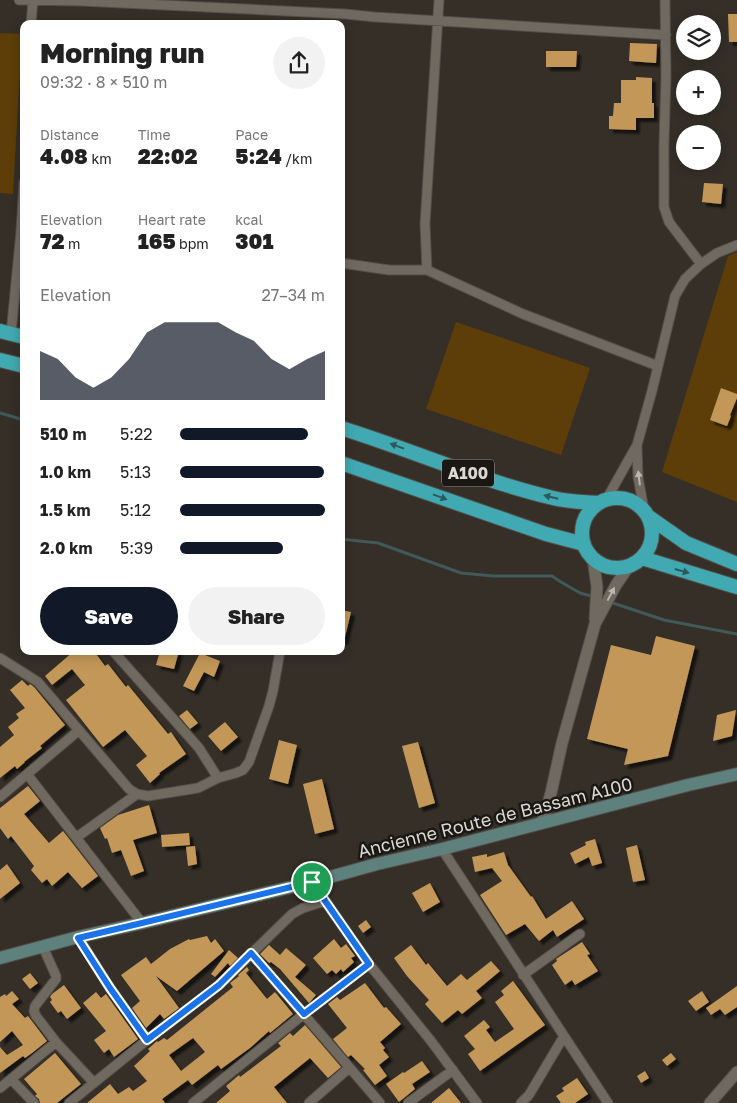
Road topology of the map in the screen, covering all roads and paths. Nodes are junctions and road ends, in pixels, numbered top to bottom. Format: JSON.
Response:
{"nodes":[{"id":1,"x":19,"y":0,"type":"edge"},
{"id":2,"x":33,"y":0,"type":"edge"},
{"id":3,"x":439,"y":0,"type":"edge"},
{"id":4,"x":665,"y":0,"type":"edge"},
{"id":5,"x":31,"y":20,"type":"edge"},
{"id":6,"x":438,"y":21,"type":"junction"},
{"id":7,"x":666,"y":35,"type":"junction"},
{"id":8,"x":20,"y":242,"type":"edge"},
{"id":9,"x":737,"y":245,"type":"edge"},
{"id":10,"x":345,"y":264,"type":"edge"},
{"id":11,"x":701,"y":264,"type":"junction"},
{"id":12,"x":427,"y":270,"type":"junction"},
{"id":13,"x":12,"y":334,"type":"edge"},
{"id":14,"x":0,"y":360,"type":"edge"},
{"id":15,"x":20,"y":365,"type":"edge"},
{"id":16,"x":658,"y":366,"type":"junction"},
{"id":17,"x":345,"y":429,"type":"edge"},
{"id":18,"x":637,"y":445,"type":"junction"},
{"id":19,"x":345,"y":464,"type":"edge"},
{"id":20,"x":602,"y":502,"type":"junction"},
{"id":21,"x":646,"y":513,"type":"junction"},
{"id":22,"x":584,"y":544,"type":"junction"},
{"id":23,"x":593,"y":558,"type":"junction"},
{"id":24,"x":642,"y":558,"type":"junction"},
{"id":25,"x":737,"y":564,"type":"edge"},
{"id":26,"x":629,"y":566,"type":"junction"},
{"id":27,"x":737,"y":587,"type":"edge"},
{"id":28,"x":595,"y":624,"type":"junction"},
{"id":29,"x":117,"y":655,"type":"edge"},
{"id":30,"x":279,"y":655,"type":"edge"},
{"id":31,"x":0,"y":658,"type":"edge"},
{"id":32,"x":79,"y":730,"type":"junction"},
{"id":33,"x":27,"y":774,"type":"junction"},
{"id":34,"x":737,"y":774,"type":"edge"},
{"id":35,"x":218,"y":778,"type":"junction"},
{"id":36,"x":137,"y":794,"type":"junction"},
{"id":37,"x":0,"y":796,"type":"edge"},
{"id":38,"x":542,"y":823,"type":"junction"},
{"id":39,"x":77,"y":837,"type":"junction"},
{"id":40,"x":442,"y":849,"type":"junction"},
{"id":41,"x":312,"y":882,"type":"junction"},
{"id":42,"x":325,"y":901,"type":"junction"},
{"id":43,"x":142,"y":923,"type":"junction"},
{"id":44,"x":580,"y":934,"type":"dead end"},
{"id":45,"x":78,"y":938,"type":"junction"},
{"id":46,"x":43,"y":947,"type":"junction"},
{"id":47,"x":251,"y":953,"type":"junction"},
{"id":48,"x":0,"y":958,"type":"edge"},
{"id":49,"x":369,"y":964,"type":"junction"},
{"id":50,"x":523,"y":975,"type":"junction"},
{"id":51,"x":304,"y":1014,"type":"junction"},
{"id":52,"x":564,"y":1036,"type":"junction"},
{"id":53,"x":147,"y":1040,"type":"junction"},
{"id":54,"x":56,"y":1042,"type":"junction"},
{"id":55,"x":349,"y":1068,"type":"junction"},
{"id":56,"x":453,"y":1070,"type":"junction"},
{"id":57,"x":737,"y":1072,"type":"edge"},
{"id":58,"x":11,"y":1079,"type":"junction"},
{"id":59,"x":94,"y":1083,"type":"junction"},
{"id":60,"x":0,"y":1088,"type":"edge"},
{"id":61,"x":34,"y":1103,"type":"edge"},
{"id":62,"x":69,"y":1103,"type":"edge"},
{"id":63,"x":193,"y":1103,"type":"edge"},
{"id":64,"x":310,"y":1103,"type":"edge"},
{"id":65,"x":380,"y":1103,"type":"edge"},
{"id":66,"x":408,"y":1103,"type":"edge"},
{"id":67,"x":477,"y":1103,"type":"edge"},
{"id":68,"x":521,"y":1103,"type":"edge"},
{"id":69,"x":608,"y":1103,"type":"edge"},
{"id":70,"x":710,"y":1103,"type":"edge"}],
"edges":[{"from":1,"to":2,"type":"street"},
{"from":2,"to":5,"type":"street"},
{"from":2,"to":6,"type":"street"},
{"from":3,"to":6,"type":"street"},
{"from":4,"to":7,"type":"street"},
{"from":6,"to":7,"type":"street"},
{"from":6,"to":12,"type":"street"},
{"from":7,"to":11,"type":"street"},
{"from":8,"to":13,"type":"street"},
{"from":9,"to":11,"type":"street"},
{"from":10,"to":12,"type":"street"},
{"from":11,"to":16,"type":"street"},
{"from":12,"to":16,"type":"street"},
{"from":14,"to":15,"type":"highway"},
{"from":16,"to":18,"type":"street"},
{"from":20,"to":17,"type":"highway","number":"A100","one_way":true},
{"from":18,"to":20,"type":"street"},
{"from":21,"to":18,"type":"street","one_way":true},
{"from":19,"to":22,"type":"highway","number":"A100","one_way":true},
{"from":20,"to":21,"type":"highway"},
{"from":20,"to":22,"type":"highway"},
{"from":21,"to":24,"type":"highway"},
{"from":21,"to":25,"type":"highway"},
{"from":22,"to":23,"type":"highway"},
{"from":23,"to":26,"type":"highway"},
{"from":23,"to":28,"type":"street"},
{"from":24,"to":26,"type":"highway"},
{"from":24,"to":27,"type":"highway","one_way":true},
{"from":28,"to":26,"type":"street","one_way":true},
{"from":28,"to":38,"type":"street"},
{"from":29,"to":35,"type":"street"},
{"from":30,"to":35,"type":"street"},
{"from":31,"to":32,"type":"street"},
{"from":32,"to":33,"type":"street"},
{"from":32,"to":36,"type":"street"},
{"from":33,"to":37,"type":"street"},
{"from":33,"to":39,"type":"street"},
{"from":34,"to":38,"type":"main road","name":"Ancienne Route de Bassam A100"},
{"from":35,"to":36,"type":"street"},
{"from":36,"to":39,"type":"street"},
{"from":38,"to":40,"type":"main road","name":"Ancienne Route de Bassam A100"},
{"from":39,"to":43,"type":"street"},
{"from":40,"to":41,"type":"main road","name":"Ancienne Route de Bassam A100"},
{"from":40,"to":50,"type":"street"},
{"from":41,"to":42,"type":"street"},
{"from":41,"to":43,"type":"main road","name":"Ancienne Route de Bassam A100"},
{"from":42,"to":47,"type":"street"},
{"from":42,"to":49,"type":"street"},
{"from":43,"to":45,"type":"main road","name":"Ancienne Route de Bassam A100"},
{"from":44,"to":50,"type":"street"},
{"from":45,"to":46,"type":"main road","name":"Ancienne Route de Bassam A100"},
{"from":45,"to":53,"type":"street"},
{"from":46,"to":48,"type":"main road","name":"Ancienne Route de Bassam A100"},
{"from":46,"to":54,"type":"street"},
{"from":47,"to":51,"type":"street"},
{"from":47,"to":53,"type":"street"},
{"from":49,"to":51,"type":"street"},
{"from":49,"to":56,"type":"street"},
{"from":50,"to":52,"type":"street"},
{"from":51,"to":55,"type":"street"},
{"from":51,"to":63,"type":"street"},
{"from":52,"to":68,"type":"street"},
{"from":52,"to":69,"type":"street"},
{"from":53,"to":59,"type":"street"},
{"from":54,"to":58,"type":"street"},
{"from":54,"to":59,"type":"street"},
{"from":55,"to":64,"type":"street"},
{"from":55,"to":65,"type":"street"},
{"from":56,"to":66,"type":"street"},
{"from":56,"to":67,"type":"street"},
{"from":57,"to":70,"type":"street"},
{"from":58,"to":60,"type":"street"},
{"from":58,"to":61,"type":"street"},
{"from":59,"to":62,"type":"street"}]}
